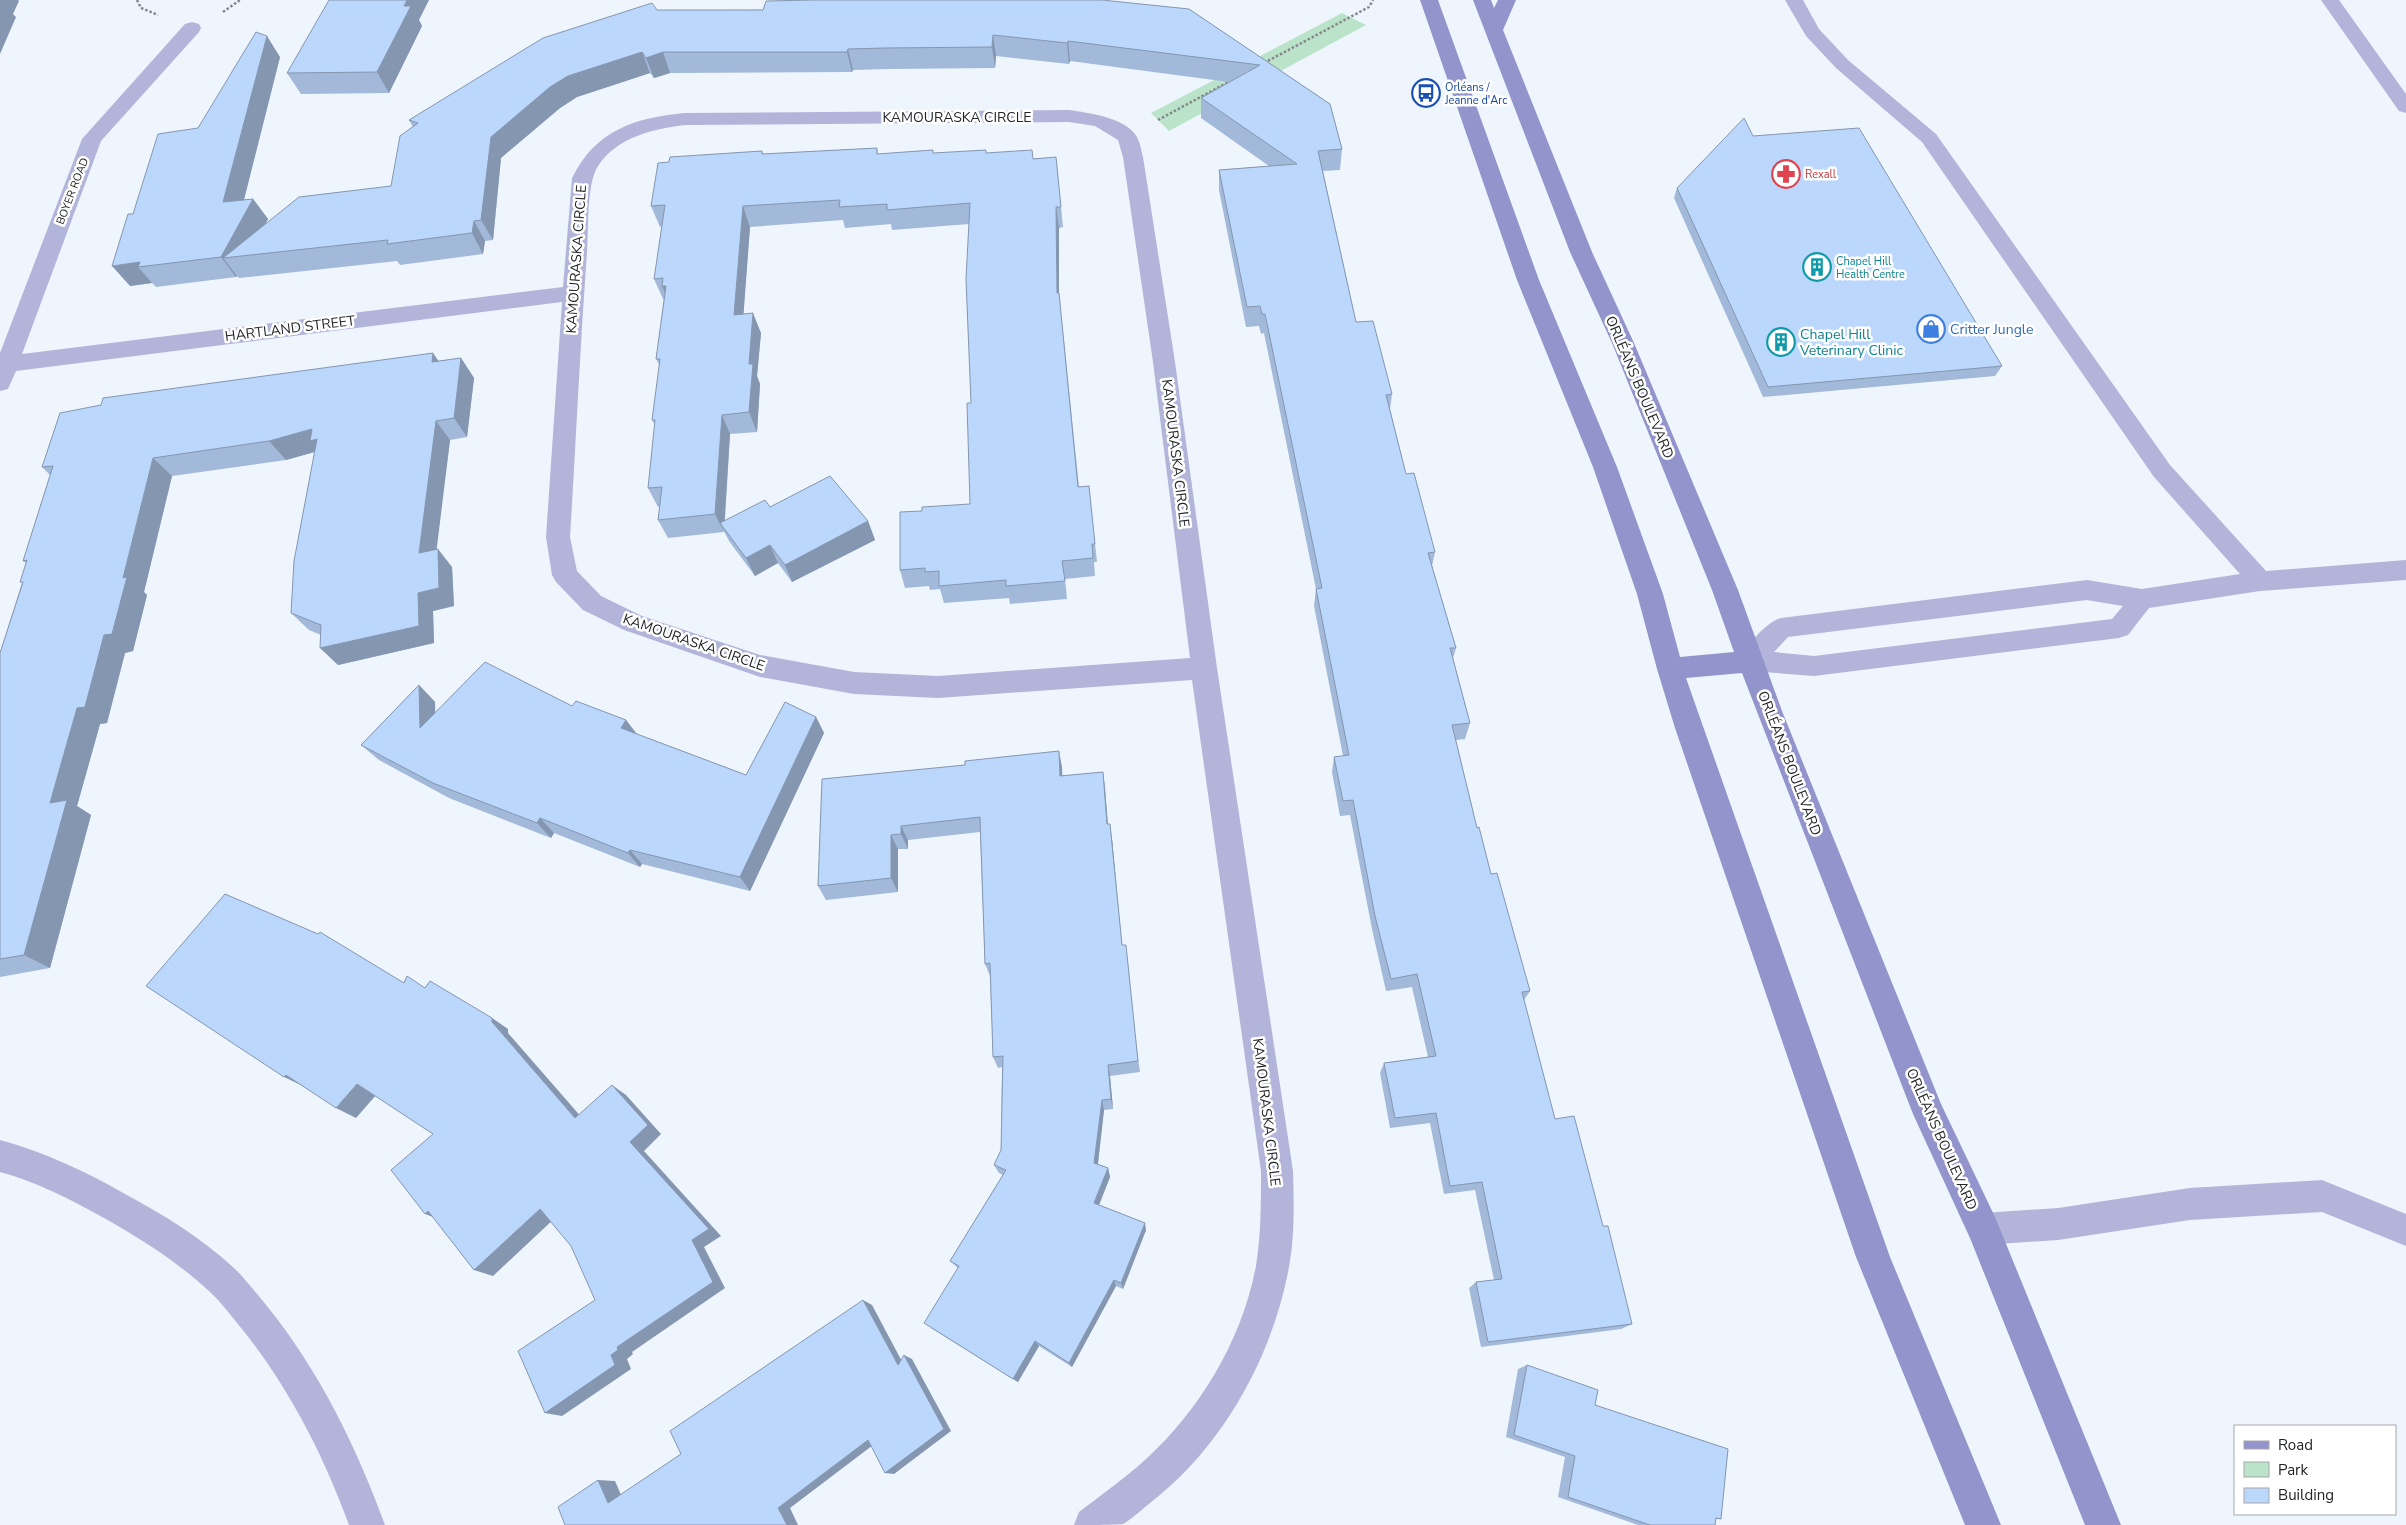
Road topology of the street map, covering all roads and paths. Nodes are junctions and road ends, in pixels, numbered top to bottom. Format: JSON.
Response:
{"nodes":[{"id":1,"x":1373,"y":0,"type":"edge"},
{"id":2,"x":1409,"y":0,"type":"edge"},
{"id":3,"x":1430,"y":0,"type":"edge"},
{"id":4,"x":1482,"y":0,"type":"edge"},
{"id":5,"x":1507,"y":0,"type":"edge"},
{"id":6,"x":1794,"y":0,"type":"edge"},
{"id":7,"x":2330,"y":0,"type":"edge"},
{"id":8,"x":1439,"y":27,"type":"junction"},
{"id":9,"x":192,"y":28,"type":"dead end"},
{"id":10,"x":1494,"y":30,"type":"junction"},
{"id":11,"x":1257,"y":67,"type":"edge"},
{"id":12,"x":1239,"y":76,"type":"edge"},
{"id":13,"x":2406,"y":107,"type":"edge"},
{"id":14,"x":1127,"y":137,"type":"junction"},
{"id":15,"x":573,"y":292,"type":"junction"},
{"id":16,"x":3,"y":373,"type":"edge"},
{"id":17,"x":2406,"y":570,"type":"edge"},
{"id":18,"x":2260,"y":581,"type":"junction"},
{"id":19,"x":2142,"y":599,"type":"junction"},
{"id":20,"x":1751,"y":661,"type":"junction"},
{"id":21,"x":1204,"y":668,"type":"junction"},
{"id":22,"x":1670,"y":669,"type":"junction"},
{"id":23,"x":0,"y":1156,"type":"edge"},
{"id":24,"x":1983,"y":1229,"type":"junction"},
{"id":25,"x":2406,"y":1230,"type":"edge"},
{"id":26,"x":366,"y":1525,"type":"edge"},
{"id":27,"x":1092,"y":1525,"type":"edge"},
{"id":28,"x":1983,"y":1525,"type":"edge"},
{"id":29,"x":2103,"y":1525,"type":"edge"}],
"edges":[{"from":1,"to":11,"type":"path"},
{"from":2,"to":8,"type":"main road"},
{"from":3,"to":8,"type":"main road"},
{"from":4,"to":10,"type":"main road","name":"ORLÉANS BOULEVARD"},
{"from":5,"to":10,"type":"main road"},
{"from":6,"to":18,"type":"lane"},
{"from":7,"to":13,"type":"lane"},
{"from":8,"to":22,"type":"main road"},
{"from":9,"to":16,"type":"street","name":"BOYER ROAD"},
{"from":10,"to":20,"type":"main road","name":"ORLÉANS BOULEVARD"},
{"from":12,"to":14,"type":"path"},
{"from":14,"to":15,"type":"street","name":"KAMOURASKA CIRCLE"},
{"from":14,"to":21,"type":"street","name":"KAMOURASKA CIRCLE"},
{"from":15,"to":16,"type":"street","name":"HARTLAND STREET"},
{"from":15,"to":21,"type":"street","name":"KAMOURASKA CIRCLE"},
{"from":17,"to":18,"type":"lane"},
{"from":18,"to":19,"type":"lane"},
{"from":19,"to":20,"type":"lane"},
{"from":19,"to":20,"type":"lane"},
{"from":20,"to":22,"type":"main road"},
{"from":20,"to":24,"type":"main road","name":"ORLÉANS BOULEVARD"},
{"from":21,"to":27,"type":"street","name":"KAMOURASKA CIRCLE"},
{"from":22,"to":28,"type":"main road"},
{"from":23,"to":26,"type":"street"},
{"from":24,"to":25,"type":"lane"},
{"from":24,"to":29,"type":"main road","name":"ORLÉANS BOULEVARD"}]}
